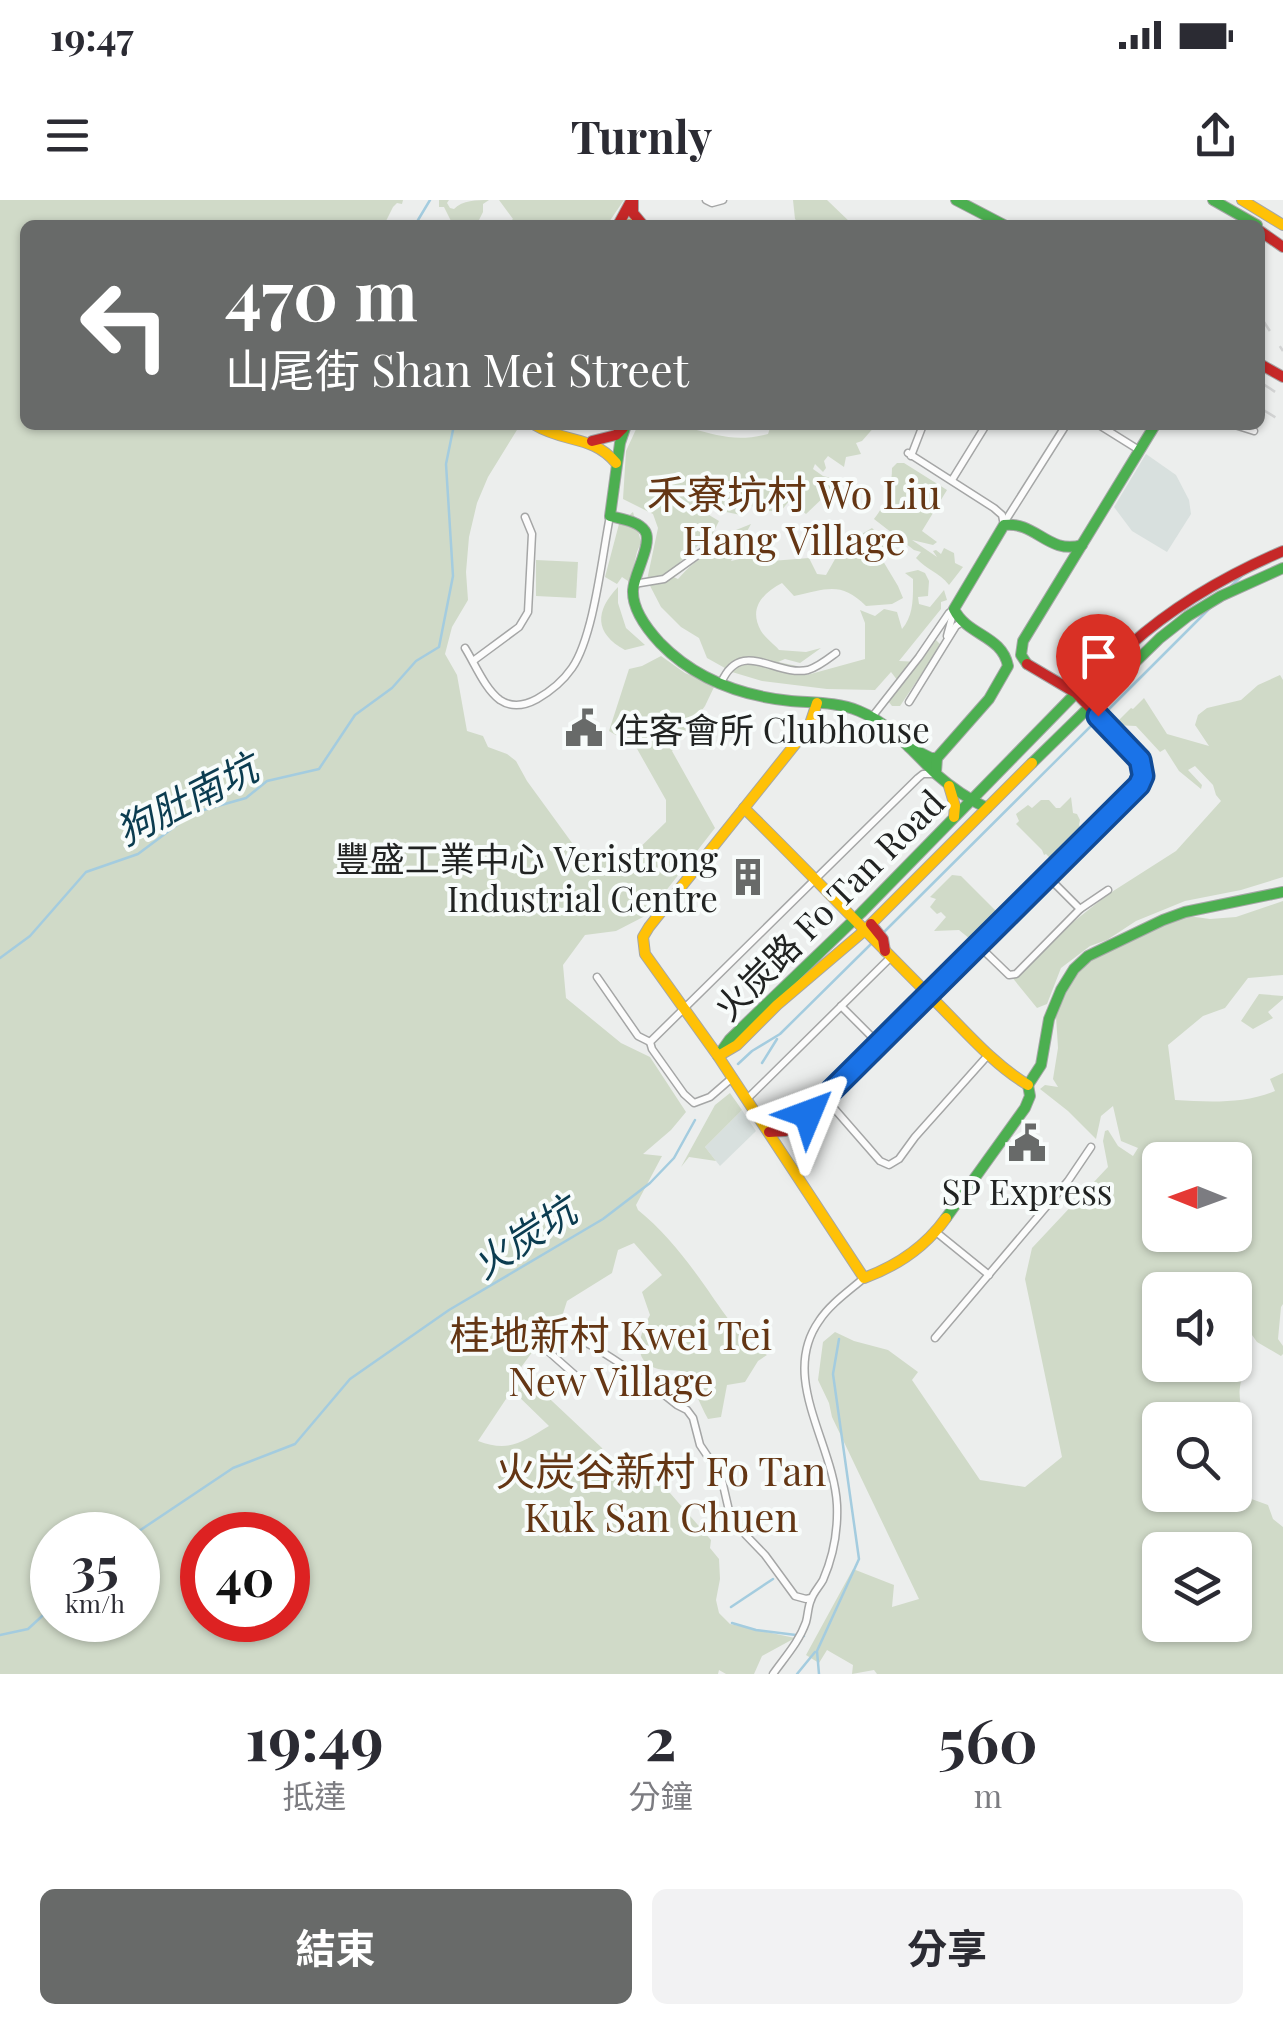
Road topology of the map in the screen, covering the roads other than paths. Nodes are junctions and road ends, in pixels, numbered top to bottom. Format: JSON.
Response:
{"nodes":[{"id":1,"x":706,"y":200,"type":"edge"},
{"id":2,"x":723,"y":200,"type":"edge"},
{"id":3,"x":956,"y":200,"type":"edge"},
{"id":4,"x":1213,"y":200,"type":"edge"},
{"id":5,"x":1242,"y":200,"type":"edge"},
{"id":6,"x":994,"y":220,"type":"edge"},
{"id":7,"x":1245,"y":220,"type":"edge"},
{"id":8,"x":1283,"y":225,"type":"edge"},
{"id":9,"x":564,"y":430,"type":"edge"},
{"id":10,"x":621,"y":430,"type":"edge"},
{"id":11,"x":625,"y":430,"type":"edge"},
{"id":12,"x":922,"y":430,"type":"edge"},
{"id":13,"x":983,"y":430,"type":"edge"},
{"id":14,"x":1063,"y":430,"type":"edge"},
{"id":15,"x":1107,"y":430,"type":"edge"},
{"id":16,"x":1152,"y":430,"type":"edge"},
{"id":17,"x":1251,"y":430,"type":"edge"},
{"id":18,"x":1254,"y":431,"type":"dead end"},
{"id":19,"x":589,"y":442,"type":"junction"},
{"id":20,"x":1139,"y":450,"type":"junction"},
{"id":21,"x":616,"y":464,"type":"junction"},
{"id":22,"x":952,"y":480,"type":"junction"},
{"id":23,"x":610,"y":516,"type":"junction"},
{"id":24,"x":525,"y":517,"type":"dead end"},
{"id":25,"x":1007,"y":519,"type":"junction"},
{"id":26,"x":1082,"y":545,"type":"junction"},
{"id":27,"x":706,"y":549,"type":"dead end"},
{"id":28,"x":1060,"y":549,"type":"junction"},
{"id":29,"x":1283,"y":551,"type":"edge"},
{"id":30,"x":1283,"y":568,"type":"edge"},
{"id":31,"x":1065,"y":572,"type":"junction"},
{"id":32,"x":634,"y":584,"type":"junction"},
{"id":33,"x":954,"y":609,"type":"junction"},
{"id":34,"x":962,"y":622,"type":"junction"},
{"id":35,"x":1023,"y":641,"type":"junction"},
{"id":36,"x":946,"y":642,"type":"junction"},
{"id":37,"x":998,"y":644,"type":"junction"},
{"id":38,"x":466,"y":648,"type":"dead end"},
{"id":39,"x":836,"y":653,"type":"dead end"},
{"id":40,"x":473,"y":661,"type":"junction"},
{"id":41,"x":1028,"y":664,"type":"junction"},
{"id":42,"x":1006,"y":672,"type":"junction"},
{"id":43,"x":721,"y":683,"type":"junction"},
{"id":44,"x":1076,"y":693,"type":"junction"},
{"id":45,"x":909,"y":702,"type":"dead end"},
{"id":46,"x":817,"y":703,"type":"junction"},
{"id":47,"x":1089,"y":706,"type":"junction"},
{"id":48,"x":872,"y":717,"type":"junction"},
{"id":49,"x":909,"y":747,"type":"junction"},
{"id":50,"x":938,"y":758,"type":"junction"},
{"id":51,"x":937,"y":774,"type":"junction"},
{"id":52,"x":949,"y":786,"type":"junction"},
{"id":53,"x":970,"y":800,"type":"junction"},
{"id":54,"x":744,"y":808,"type":"junction"},
{"id":55,"x":986,"y":808,"type":"junction"},
{"id":56,"x":954,"y":817,"type":"junction"},
{"id":57,"x":1047,"y":876,"type":"junction"},
{"id":58,"x":816,"y":879,"type":"junction"},
{"id":59,"x":1108,"y":890,"type":"dead end"},
{"id":60,"x":1283,"y":892,"type":"edge"},
{"id":61,"x":1080,"y":910,"type":"junction"},
{"id":62,"x":854,"y":920,"type":"junction"},
{"id":63,"x":870,"y":931,"type":"junction"},
{"id":64,"x":978,"y":944,"type":"junction"},
{"id":65,"x":885,"y":950,"type":"junction"},
{"id":66,"x":597,"y":977,"type":"dead end"},
{"id":67,"x":929,"y":995,"type":"junction"},
{"id":68,"x":841,"y":1006,"type":"junction"},
{"id":69,"x":684,"y":1008,"type":"junction"},
{"id":70,"x":650,"y":1042,"type":"junction"},
{"id":71,"x":880,"y":1044,"type":"junction"},
{"id":72,"x":989,"y":1054,"type":"junction"},
{"id":73,"x":718,"y":1056,"type":"junction"},
{"id":74,"x":732,"y":1078,"type":"junction"},
{"id":75,"x":1028,"y":1084,"type":"junction"},
{"id":76,"x":826,"y":1098,"type":"junction"},
{"id":77,"x":746,"y":1099,"type":"junction"},
{"id":78,"x":769,"y":1132,"type":"junction"},
{"id":79,"x":1091,"y":1147,"type":"dead end"},
{"id":80,"x":936,"y":1232,"type":"junction"},
{"id":81,"x":989,"y":1275,"type":"junction"},
{"id":82,"x":864,"y":1278,"type":"junction"},
{"id":83,"x":936,"y":1338,"type":"dead end"},
{"id":84,"x":575,"y":1375,"type":"dead end"},
{"id":85,"x":811,"y":1598,"type":"junction"},
{"id":86,"x":773,"y":1674,"type":"edge"}],
"edges":[{"from":1,"to":2,"type":"street"},
{"from":3,"to":6,"type":"main road"},
{"from":4,"to":7,"type":"main road"},
{"from":5,"to":8,"type":"main road"},
{"from":9,"to":19,"type":"main road"},
{"from":10,"to":19,"type":"main road"},
{"from":11,"to":21,"type":"main road"},
{"from":12,"to":22,"type":"street"},
{"from":13,"to":22,"type":"street"},
{"from":14,"to":25,"type":"street"},
{"from":15,"to":20,"type":"street"},
{"from":16,"to":20,"type":"main road"},
{"from":17,"to":18,"type":"street"},
{"from":19,"to":21,"type":"main road"},
{"from":20,"to":26,"type":"main road"},
{"from":21,"to":23,"type":"main road"},
{"from":22,"to":25,"type":"street"},
{"from":23,"to":32,"type":"main road"},
{"from":23,"to":40,"type":"street"},
{"from":24,"to":40,"type":"street"},
{"from":25,"to":28,"type":"main road"},
{"from":25,"to":33,"type":"main road"},
{"from":26,"to":28,"type":"main road"},
{"from":26,"to":31,"type":"main road"},
{"from":27,"to":32,"type":"street"},
{"from":28,"to":31,"type":"main road"},
{"from":29,"to":44,"type":"main road","name":"火炭路 Fo Tan Road"},
{"from":30,"to":47,"type":"main road","name":"火炭路 Fo Tan Road"},
{"from":31,"to":35,"type":"main road"},
{"from":32,"to":43,"type":"main road"},
{"from":33,"to":34,"type":"main road"},
{"from":33,"to":36,"type":"street"},
{"from":33,"to":48,"type":"street"},
{"from":34,"to":36,"type":"street"},
{"from":34,"to":37,"type":"main road"},
{"from":35,"to":37,"type":"main road"},
{"from":35,"to":41,"type":"main road"},
{"from":36,"to":45,"type":"street"},
{"from":37,"to":42,"type":"main road"},
{"from":38,"to":40,"type":"street"},
{"from":39,"to":43,"type":"street"},
{"from":41,"to":42,"type":"main road"},
{"from":41,"to":44,"type":"main road"},
{"from":42,"to":50,"type":"main road"},
{"from":43,"to":46,"type":"main road"},
{"from":44,"to":47,"type":"main road"},
{"from":44,"to":53,"type":"main road","name":"火炭路 Fo Tan Road"},
{"from":46,"to":48,"type":"main road"},
{"from":46,"to":54,"type":"main road"},
{"from":47,"to":55,"type":"main road","name":"火炭路 Fo Tan Road"},
{"from":47,"to":57,"type":"main road"},
{"from":48,"to":49,"type":"main road"},
{"from":49,"to":50,"type":"main road"},
{"from":49,"to":51,"type":"main road"},
{"from":50,"to":51,"type":"main road"},
{"from":51,"to":52,"type":"main road"},
{"from":51,"to":58,"type":"street"},
{"from":52,"to":53,"type":"main road"},
{"from":52,"to":56,"type":"main road"},
{"from":53,"to":55,"type":"main road"},
{"from":53,"to":56,"type":"main road","name":"火炭路 Fo Tan Road"},
{"from":54,"to":58,"type":"main road"},
{"from":54,"to":69,"type":"main road"},
{"from":55,"to":63,"type":"main road","name":"火炭路 Fo Tan Road"},
{"from":56,"to":62,"type":"main road","name":"火炭路 Fo Tan Road"},
{"from":57,"to":61,"type":"street"},
{"from":57,"to":64,"type":"main road"},
{"from":58,"to":62,"type":"main road"},
{"from":58,"to":69,"type":"street"},
{"from":59,"to":61,"type":"street"},
{"from":60,"to":75,"type":"main road"},
{"from":61,"to":64,"type":"street"},
{"from":62,"to":63,"type":"main road"},
{"from":62,"to":73,"type":"main road","name":"火炭路 Fo Tan Road"},
{"from":63,"to":65,"type":"main road"},
{"from":63,"to":73,"type":"main road","name":"火炭路 Fo Tan Road"},
{"from":64,"to":67,"type":"main road"},
{"from":65,"to":67,"type":"main road"},
{"from":65,"to":68,"type":"street"},
{"from":66,"to":70,"type":"street"},
{"from":67,"to":71,"type":"main road"},
{"from":67,"to":72,"type":"main road"},
{"from":68,"to":71,"type":"street"},
{"from":68,"to":77,"type":"street"},
{"from":69,"to":70,"type":"street"},
{"from":69,"to":73,"type":"main road"},
{"from":70,"to":74,"type":"street"},
{"from":71,"to":76,"type":"main road"},
{"from":72,"to":75,"type":"main road"},
{"from":72,"to":76,"type":"street"},
{"from":73,"to":74,"type":"main road"},
{"from":74,"to":77,"type":"main road"},
{"from":75,"to":80,"type":"main road"},
{"from":76,"to":78,"type":"main road"},
{"from":77,"to":78,"type":"main road"},
{"from":78,"to":82,"type":"main road"},
{"from":79,"to":81,"type":"street"},
{"from":80,"to":81,"type":"street"},
{"from":80,"to":82,"type":"main road"},
{"from":81,"to":83,"type":"street"},
{"from":82,"to":85,"type":"street"},
{"from":84,"to":85,"type":"street"},
{"from":85,"to":86,"type":"street"}]}
